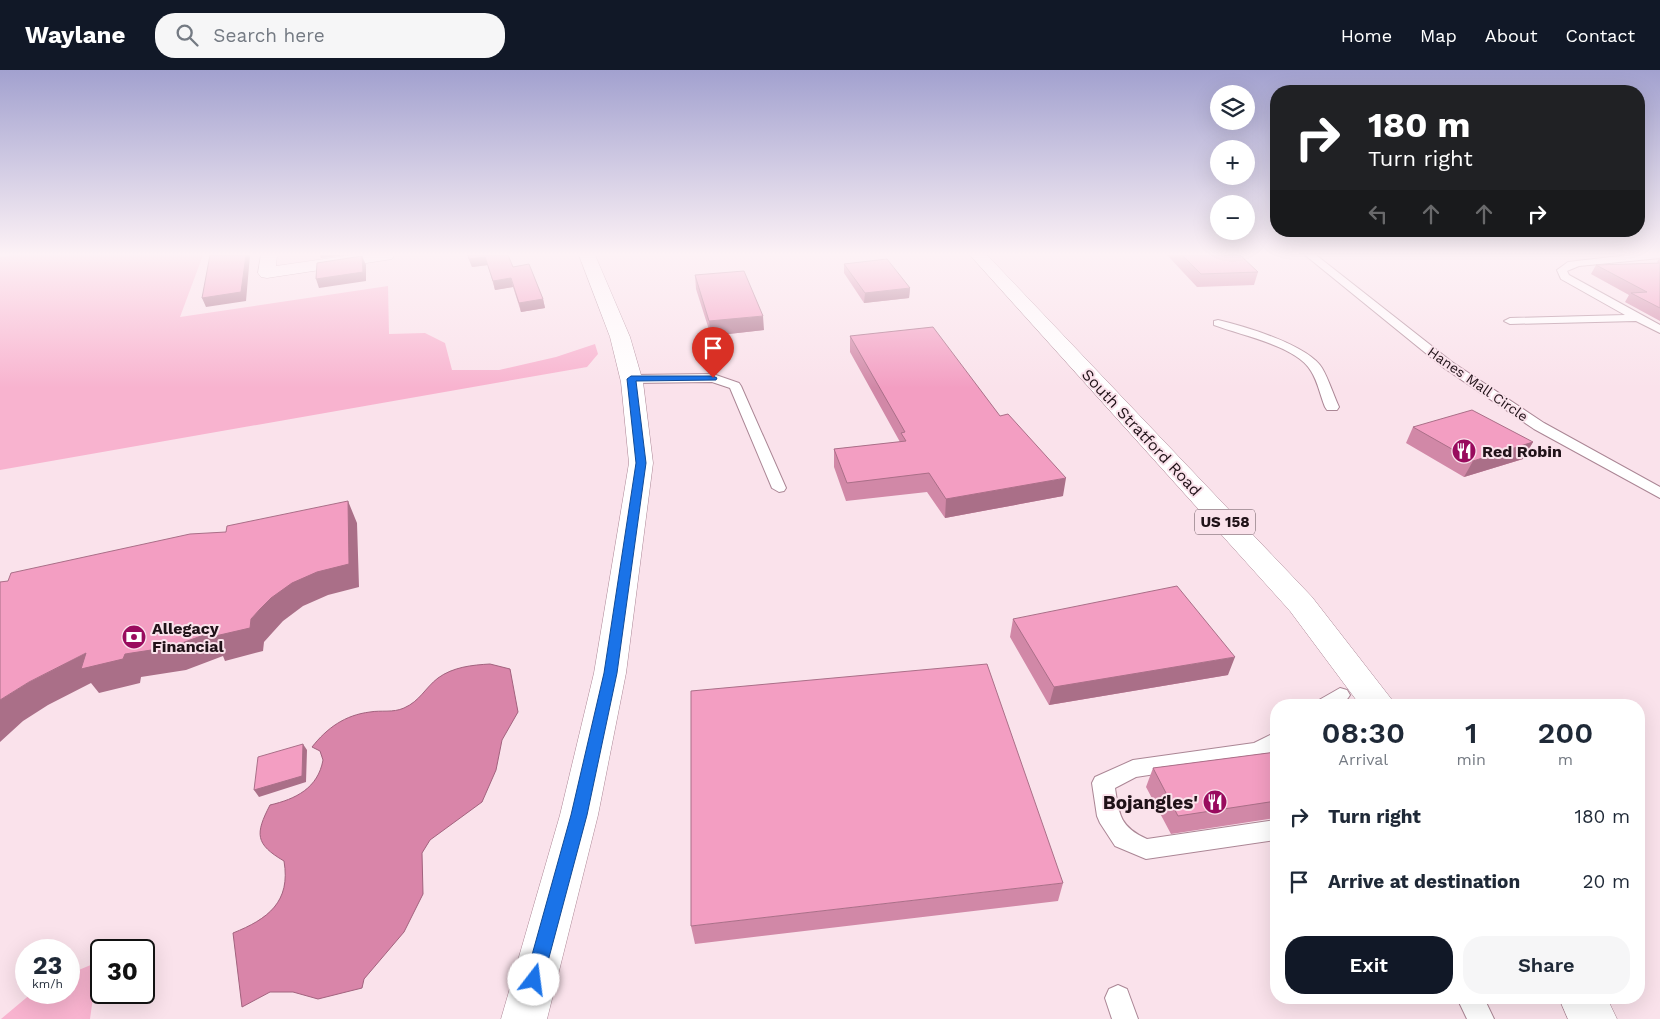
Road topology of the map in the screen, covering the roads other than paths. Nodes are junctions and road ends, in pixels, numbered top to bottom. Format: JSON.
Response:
{"nodes":[{"id":1,"x":605,"y":299,"type":"edge"},
{"id":2,"x":1022,"y":299,"type":"edge"},
{"id":3,"x":1366,"y":299,"type":"edge"},
{"id":4,"x":1605,"y":299,"type":"edge"},
{"id":5,"x":1638,"y":318,"type":"junction"},
{"id":6,"x":1510,"y":321,"type":"dead end"},
{"id":7,"x":1218,"y":323,"type":"dead end"},
{"id":8,"x":1660,"y":330,"type":"edge"},
{"id":9,"x":631,"y":379,"type":"junction"},
{"id":10,"x":1332,"y":407,"type":"dead end"},
{"id":11,"x":779,"y":488,"type":"dead end"},
{"id":12,"x":1660,"y":493,"type":"edge"},
{"id":13,"x":1374,"y":699,"type":"edge"},
{"id":14,"x":1270,"y":744,"type":"edge"},
{"id":15,"x":1270,"y":831,"type":"edge"},
{"id":16,"x":1473,"y":1004,"type":"edge"},
{"id":17,"x":1585,"y":1004,"type":"edge"},
{"id":18,"x":524,"y":1019,"type":"edge"},
{"id":19,"x":1481,"y":1019,"type":"edge"},
{"id":20,"x":1594,"y":1019,"type":"edge"}],
"edges":[{"from":1,"to":9,"type":"street"},
{"from":2,"to":13,"type":"street","name":"South Stratford Road","number":"US 158"},
{"from":3,"to":12,"type":"lane","name":"Hanes Mall Circle"},
{"from":4,"to":5,"type":"lane"},
{"from":5,"to":6,"type":"lane"},
{"from":5,"to":8,"type":"lane"},
{"from":7,"to":10,"type":"lane"},
{"from":9,"to":11,"type":"lane"},
{"from":9,"to":18,"type":"street"},
{"from":14,"to":15,"type":"lane"},
{"from":16,"to":19,"type":"lane"},
{"from":17,"to":20,"type":"street"}]}
